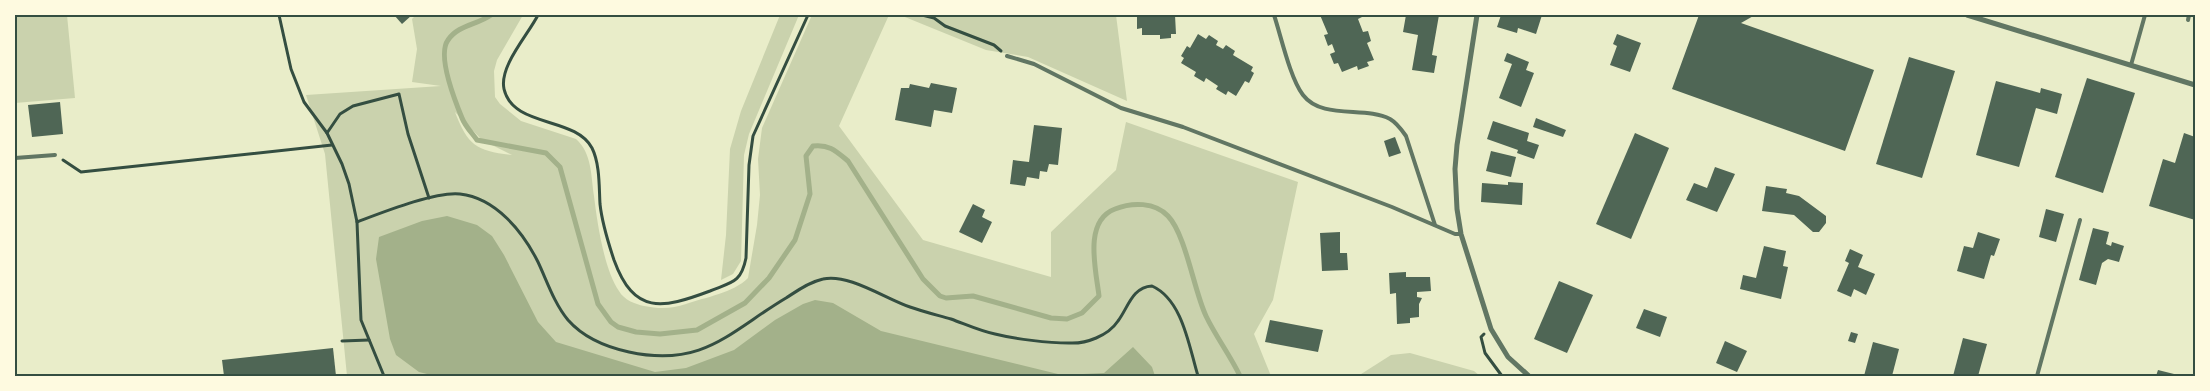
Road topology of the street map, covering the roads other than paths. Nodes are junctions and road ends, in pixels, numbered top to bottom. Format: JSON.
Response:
{"nodes":[{"id":1,"x":1274,"y":15,"type":"edge"},
{"id":2,"x":1477,"y":15,"type":"edge"},
{"id":3,"x":1967,"y":15,"type":"edge"},
{"id":4,"x":2145,"y":15,"type":"edge"},
{"id":5,"x":1007,"y":56,"type":"road end"},
{"id":6,"x":2131,"y":65,"type":"junction"},
{"id":7,"x":2195,"y":85,"type":"edge"},
{"id":8,"x":55,"y":155,"type":"road end"},
{"id":9,"x":15,"y":158,"type":"edge"},
{"id":10,"x":2080,"y":220,"type":"dead end"},
{"id":11,"x":1435,"y":225,"type":"junction"},
{"id":12,"x":1461,"y":234,"type":"junction"},
{"id":13,"x":1530,"y":376,"type":"edge"},
{"id":14,"x":2037,"y":376,"type":"edge"}],
"edges":[{"from":1,"to":11,"type":"lane"},
{"from":2,"to":12,"type":"street"},
{"from":3,"to":6,"type":"street"},
{"from":4,"to":6,"type":"lane"},
{"from":5,"to":11,"type":"lane"},
{"from":6,"to":7,"type":"street"},
{"from":8,"to":9,"type":"lane"},
{"from":10,"to":14,"type":"lane"},
{"from":11,"to":12,"type":"lane"},
{"from":12,"to":13,"type":"street"}]}
